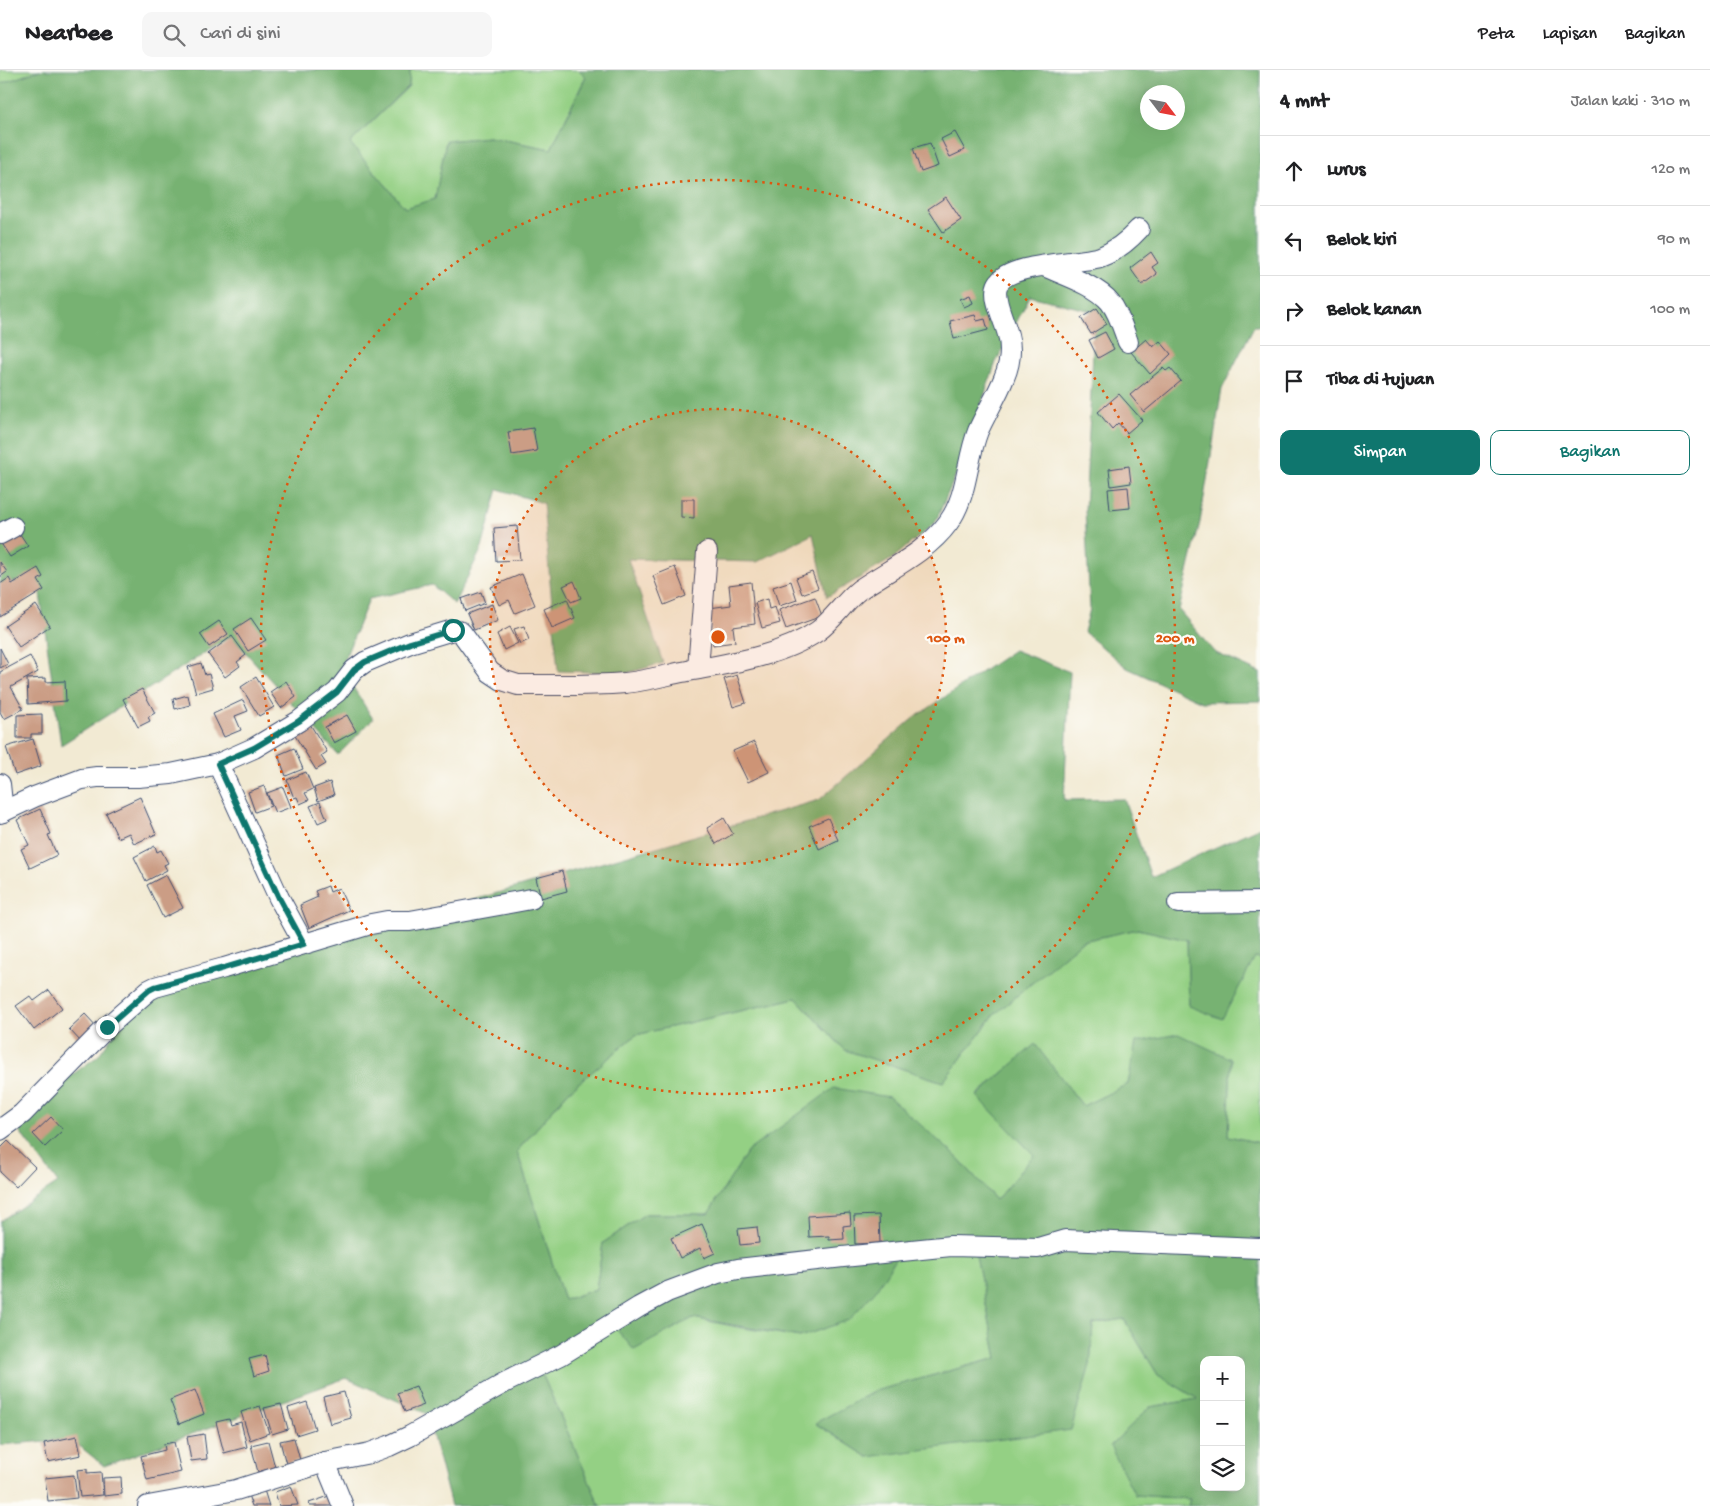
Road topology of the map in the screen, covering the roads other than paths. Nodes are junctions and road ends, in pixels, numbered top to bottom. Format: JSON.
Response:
{"nodes":[{"id":1,"x":1140,"y":229,"type":"dead end"},
{"id":2,"x":1042,"y":265,"type":"junction"},
{"id":3,"x":1128,"y":342,"type":"dead end"},
{"id":4,"x":707,"y":552,"type":"dead end"},
{"id":5,"x":698,"y":669,"type":"junction"},
{"id":6,"x":218,"y":764,"type":"junction"},
{"id":7,"x":0,"y":784,"type":"edge"},
{"id":8,"x":1,"y":812,"type":"edge"},
{"id":9,"x":531,"y":898,"type":"dead end"},
{"id":10,"x":1260,"y":902,"type":"edge"},
{"id":11,"x":1178,"y":903,"type":"dead end"},
{"id":12,"x":304,"y":944,"type":"junction"},
{"id":13,"x":0,"y":1130,"type":"edge"},
{"id":14,"x":1260,"y":1248,"type":"edge"},
{"id":15,"x":325,"y":1462,"type":"junction"},
{"id":16,"x":148,"y":1506,"type":"edge"},
{"id":17,"x":343,"y":1506,"type":"edge"}],
"edges":[{"from":1,"to":2,"type":"street"},
{"from":2,"to":3,"type":"street"},
{"from":2,"to":5,"type":"street"},
{"from":4,"to":5,"type":"street"},
{"from":5,"to":6,"type":"street"},
{"from":6,"to":8,"type":"street"},
{"from":6,"to":12,"type":"street"},
{"from":7,"to":8,"type":"street"},
{"from":9,"to":12,"type":"street"},
{"from":10,"to":11,"type":"street"},
{"from":12,"to":13,"type":"street"},
{"from":14,"to":15,"type":"street"},
{"from":15,"to":16,"type":"street"},
{"from":15,"to":17,"type":"street"}]}
